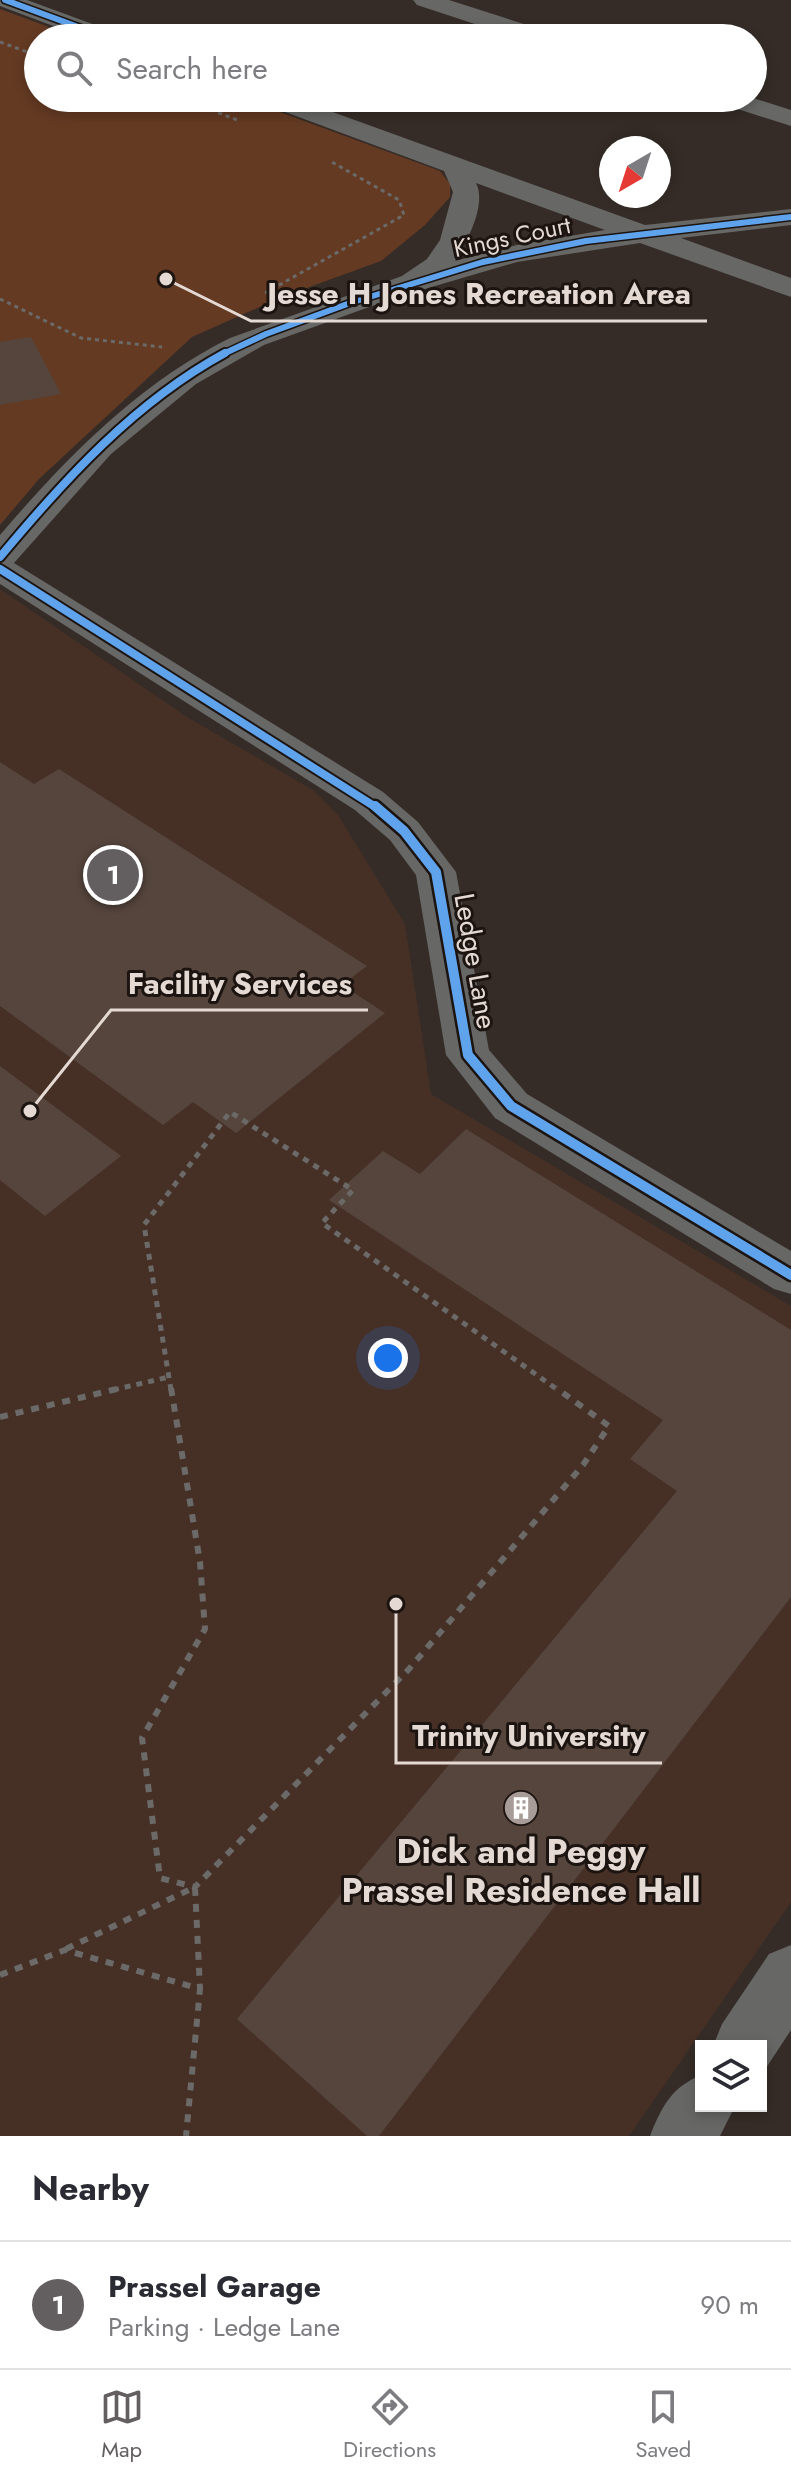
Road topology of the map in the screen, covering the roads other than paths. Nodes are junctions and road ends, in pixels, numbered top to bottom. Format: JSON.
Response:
{"nodes":[{"id":1,"x":5,"y":0,"type":"edge"},
{"id":2,"x":425,"y":0,"type":"edge"},
{"id":3,"x":70,"y":24,"type":"edge"},
{"id":4,"x":500,"y":24,"type":"edge"},
{"id":5,"x":767,"y":110,"type":"edge"},
{"id":6,"x":308,"y":112,"type":"edge"},
{"id":7,"x":791,"y":118,"type":"edge"},
{"id":8,"x":456,"y":167,"type":"junction"},
{"id":9,"x":791,"y":217,"type":"edge"},
{"id":10,"x":644,"y":236,"type":"junction"},
{"id":11,"x":405,"y":284,"type":"junction"},
{"id":12,"x":791,"y":288,"type":"edge"},
{"id":13,"x":0,"y":557,"type":"edge"},
{"id":14,"x":0,"y":569,"type":"edge"},
{"id":15,"x":791,"y":1275,"type":"edge"},
{"id":16,"x":791,"y":1976,"type":"edge"},
{"id":17,"x":748,"y":2040,"type":"edge"},
{"id":18,"x":699,"y":2112,"type":"edge"},
{"id":19,"x":682,"y":2136,"type":"edge"}],
"edges":[{"from":1,"to":3,"type":"street"},
{"from":2,"to":4,"type":"street"},
{"from":5,"to":7,"type":"street"},
{"from":6,"to":8,"type":"street"},
{"from":8,"to":10,"type":"street"},
{"from":8,"to":11,"type":"street","name":"Kings Court"},
{"from":9,"to":10,"type":"street","name":"Kings Court"},
{"from":10,"to":11,"type":"street","name":"Kings Court"},
{"from":10,"to":12,"type":"street"},
{"from":11,"to":13,"type":"street","name":"Kings Court"},
{"from":14,"to":15,"type":"street","name":"Ledge Lane"},
{"from":16,"to":17,"type":"street"},
{"from":18,"to":19,"type":"street"}]}
